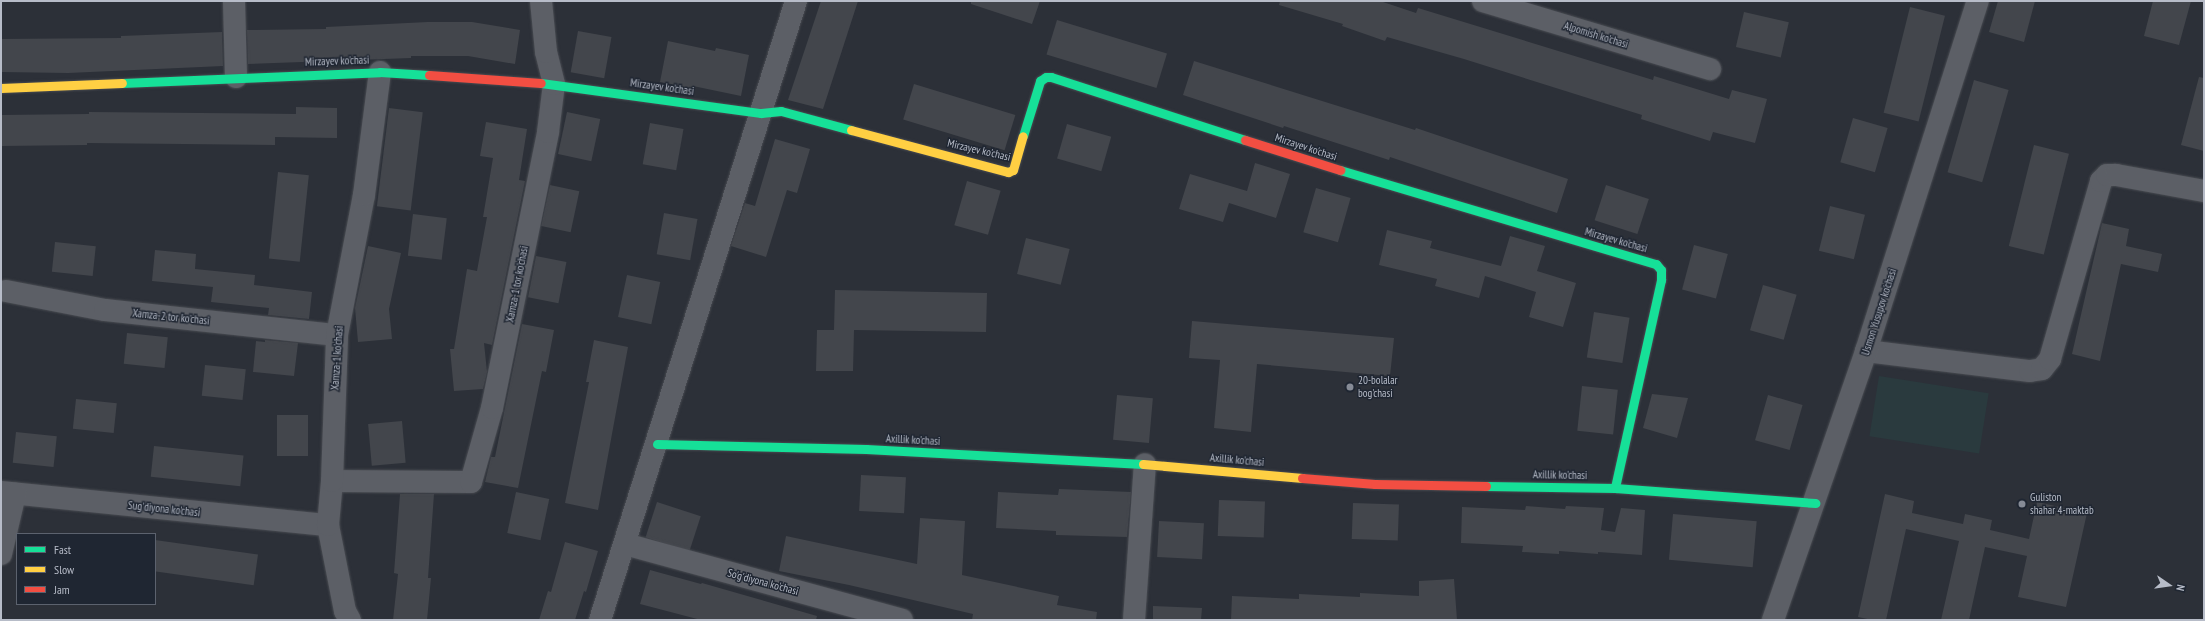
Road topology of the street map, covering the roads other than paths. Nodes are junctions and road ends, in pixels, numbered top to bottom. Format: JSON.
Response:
{"nodes":[{"id":1,"x":234,"y":1,"type":"edge"},
{"id":2,"x":541,"y":1,"type":"edge"},
{"id":3,"x":796,"y":1,"type":"edge"},
{"id":4,"x":1483,"y":1,"type":"edge"},
{"id":5,"x":1978,"y":1,"type":"edge"},
{"id":6,"x":1710,"y":69,"type":"dead end"},
{"id":7,"x":380,"y":72,"type":"junction"},
{"id":8,"x":236,"y":77,"type":"junction"},
{"id":9,"x":554,"y":84,"type":"junction"},
{"id":10,"x":1,"y":88,"type":"edge"},
{"id":11,"x":761,"y":113,"type":"junction"},
{"id":12,"x":2204,"y":191,"type":"edge"},
{"id":13,"x":6,"y":291,"type":"dead end"},
{"id":14,"x":337,"y":335,"type":"junction"},
{"id":15,"x":1866,"y":351,"type":"junction"},
{"id":16,"x":657,"y":444,"type":"junction"},
{"id":17,"x":1145,"y":464,"type":"junction"},
{"id":18,"x":332,"y":481,"type":"junction"},
{"id":19,"x":1615,"y":488,"type":"junction"},
{"id":20,"x":8,"y":493,"type":"edge"},
{"id":21,"x":1815,"y":502,"type":"junction"},
{"id":22,"x":328,"y":525,"type":"junction"},
{"id":23,"x":625,"y":544,"type":"junction"},
{"id":24,"x":1,"y":554,"type":"edge"},
{"id":25,"x":350,"y":620,"type":"edge"},
{"id":26,"x":600,"y":620,"type":"edge"},
{"id":27,"x":902,"y":620,"type":"edge"},
{"id":28,"x":1134,"y":620,"type":"edge"},
{"id":29,"x":1773,"y":620,"type":"edge"}],
"edges":[{"from":1,"to":8,"type":"street"},
{"from":2,"to":9,"type":"street"},
{"from":3,"to":11,"type":"street"},
{"from":4,"to":6,"type":"street","name":"Alpomish ko'chasi"},
{"from":5,"to":15,"type":"street","name":"Usmon Yusupov ko'chasi"},
{"from":7,"to":8,"type":"street","name":"Mirzayev ko'chasi"},
{"from":7,"to":9,"type":"street","name":"Mirzayev ko'chasi"},
{"from":7,"to":14,"type":"street","name":"Xamza-1 ko'chasi"},
{"from":8,"to":10,"type":"street","name":"Mirzayev ko'chasi"},
{"from":9,"to":11,"type":"street","name":"Mirzayev ko'chasi"},
{"from":9,"to":18,"type":"street","name":"Xamza-1 tor ko'chasi"},
{"from":11,"to":16,"type":"street"},
{"from":11,"to":19,"type":"street","name":"Mirzayev ko'chasi"},
{"from":12,"to":15,"type":"street"},
{"from":13,"to":14,"type":"street","name":"Xamza-2 tor ko'chasi"},
{"from":14,"to":18,"type":"street","name":"Xamza-1 ko'chasi"},
{"from":15,"to":21,"type":"street","name":"Usmon Yusupov ko'chasi"},
{"from":16,"to":17,"type":"street","name":"Axillik ko'chasi"},
{"from":16,"to":23,"type":"street"},
{"from":17,"to":19,"type":"street","name":"Axillik ko'chasi"},
{"from":17,"to":28,"type":"street"},
{"from":18,"to":22,"type":"street","name":"Xamza-1 ko'chasi"},
{"from":19,"to":21,"type":"street","name":"Axillik ko'chasi"},
{"from":20,"to":22,"type":"street","name":"Sug'diyona ko'chasi"},
{"from":20,"to":24,"type":"street"},
{"from":21,"to":29,"type":"street","name":"Usmon Yusupov ko'chasi"},
{"from":22,"to":25,"type":"street","name":"Xamza-1 ko'chasi"},
{"from":23,"to":26,"type":"street"},
{"from":23,"to":27,"type":"street","name":"So'g'diyona ko'chasi"}]}
